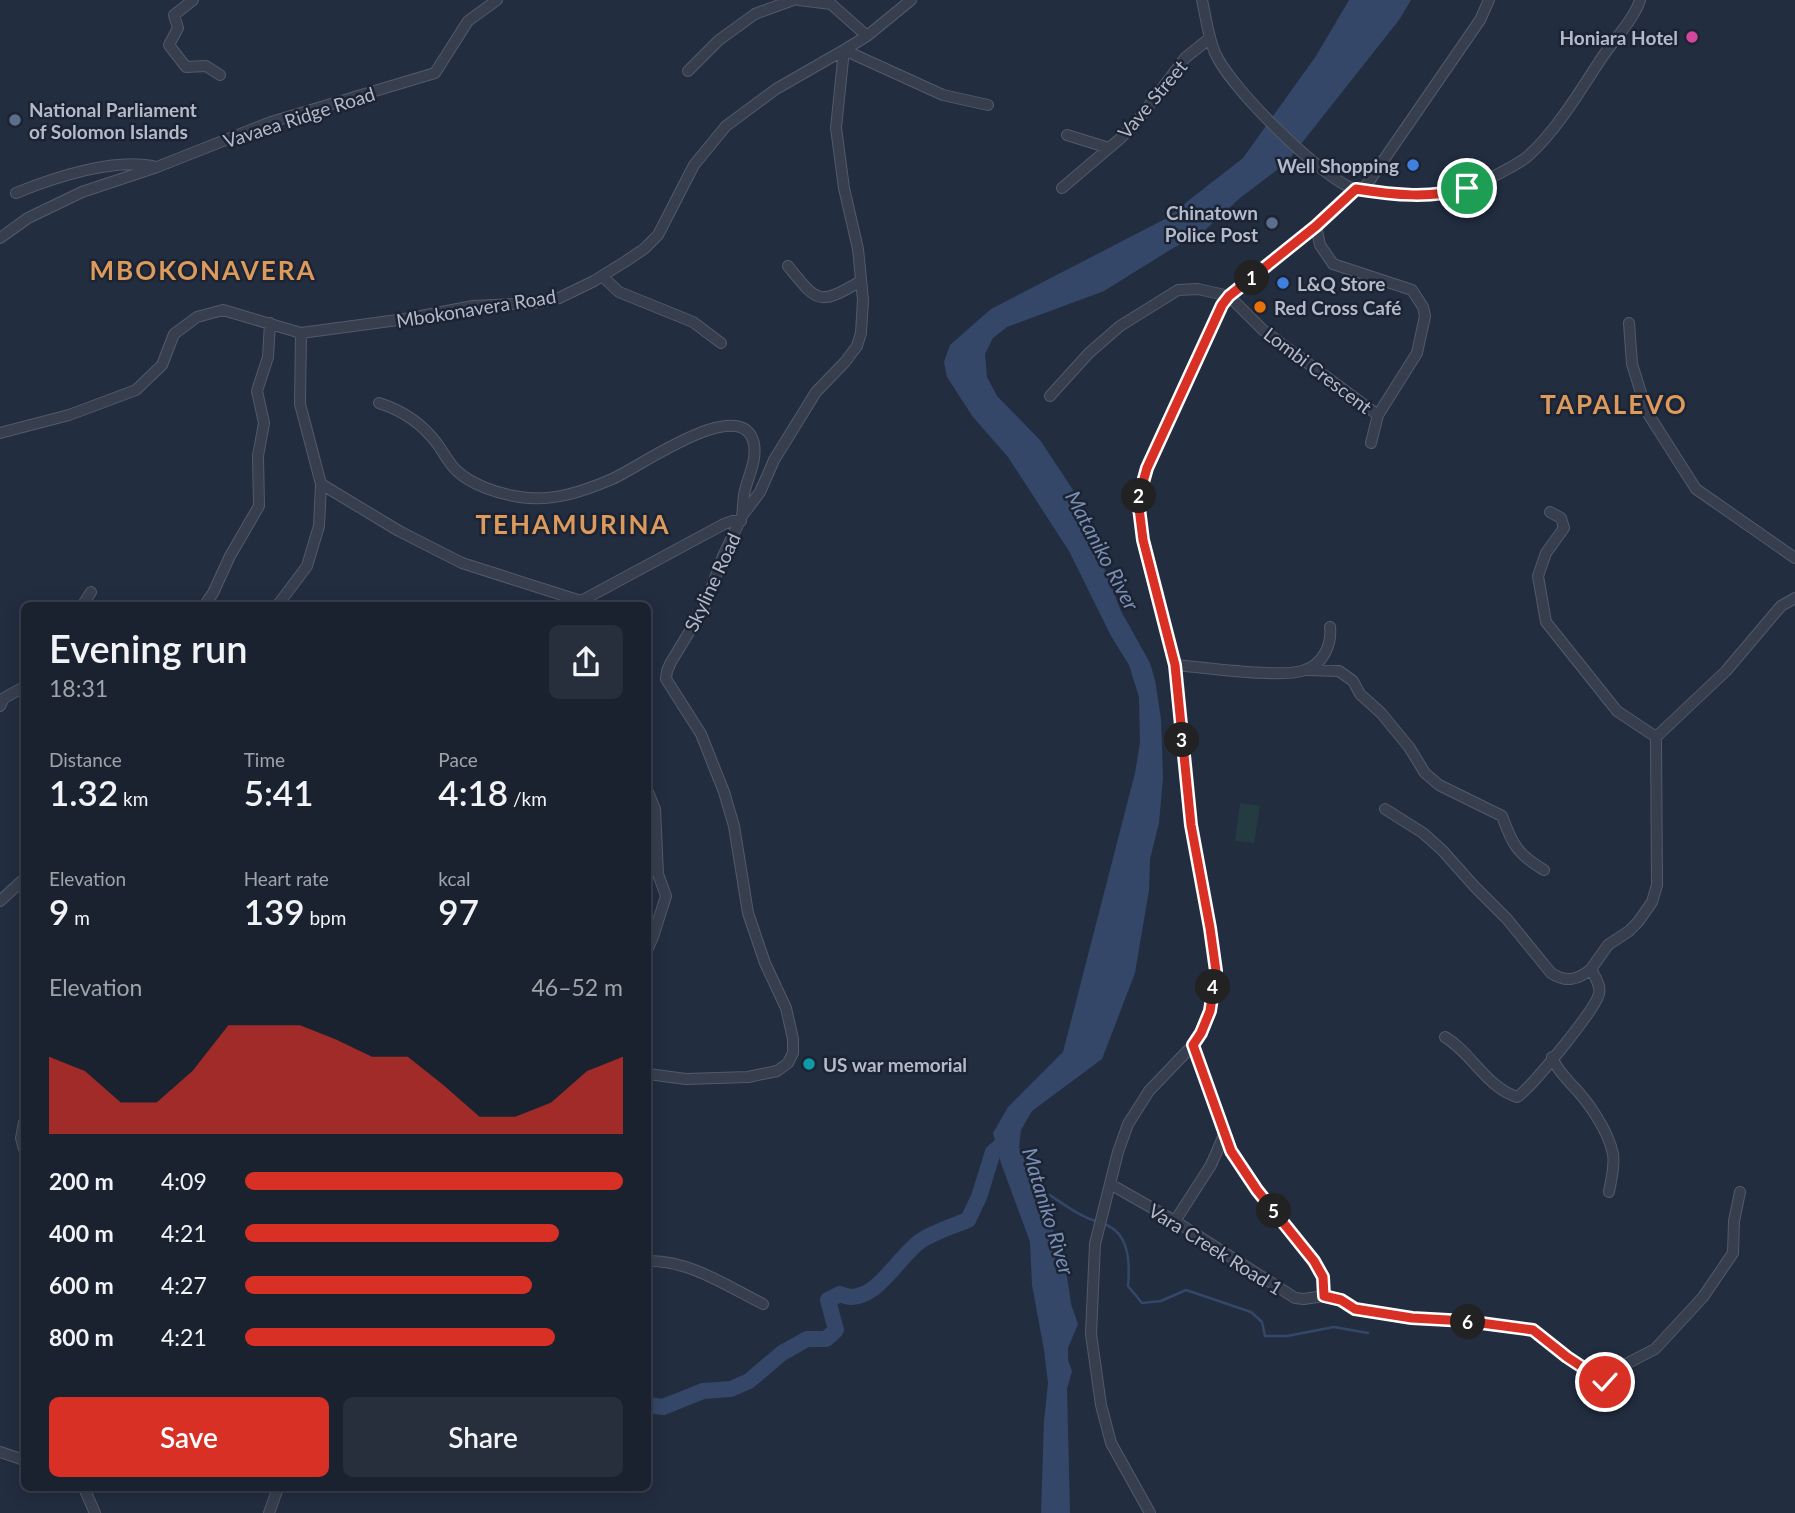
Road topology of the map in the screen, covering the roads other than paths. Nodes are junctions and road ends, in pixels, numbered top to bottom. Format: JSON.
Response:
{"nodes":[{"id":1,"x":193,"y":0,"type":"edge"},
{"id":2,"x":497,"y":0,"type":"edge"},
{"id":3,"x":793,"y":0,"type":"edge"},
{"id":4,"x":799,"y":0,"type":"edge"},
{"id":5,"x":911,"y":0,"type":"edge"},
{"id":6,"x":1202,"y":0,"type":"edge"},
{"id":7,"x":1489,"y":0,"type":"edge"},
{"id":8,"x":1640,"y":2,"type":"edge"},
{"id":9,"x":867,"y":36,"type":"junction"},
{"id":10,"x":1210,"y":37,"type":"junction"},
{"id":11,"x":844,"y":50,"type":"junction"},
{"id":12,"x":688,"y":71,"type":"dead end"},
{"id":13,"x":220,"y":75,"type":"dead end"},
{"id":14,"x":988,"y":105,"type":"dead end"},
{"id":15,"x":1067,"y":135,"type":"dead end"},
{"id":16,"x":1109,"y":148,"type":"junction"},
{"id":17,"x":157,"y":167,"type":"junction"},
{"id":18,"x":1062,"y":188,"type":"dead end"},
{"id":19,"x":1360,"y":189,"type":"junction"},
{"id":20,"x":16,"y":193,"type":"dead end"},
{"id":21,"x":1316,"y":226,"type":"junction"},
{"id":22,"x":0,"y":238,"type":"edge"},
{"id":23,"x":788,"y":266,"type":"dead end"},
{"id":24,"x":602,"y":276,"type":"junction"},
{"id":25,"x":861,"y":281,"type":"junction"},
{"id":26,"x":1229,"y":296,"type":"junction"},
{"id":27,"x":270,"y":323,"type":"junction"},
{"id":28,"x":1629,"y":323,"type":"dead end"},
{"id":29,"x":301,"y":333,"type":"junction"},
{"id":30,"x":721,"y":343,"type":"dead end"},
{"id":31,"x":1050,"y":396,"type":"dead end"},
{"id":32,"x":379,"y":403,"type":"dead end"},
{"id":33,"x":1378,"y":415,"type":"junction"},
{"id":34,"x":0,"y":433,"type":"edge"},
{"id":35,"x":1371,"y":443,"type":"dead end"},
{"id":36,"x":321,"y":484,"type":"junction"},
{"id":37,"x":1550,"y":512,"type":"dead end"},
{"id":38,"x":742,"y":519,"type":"junction"},
{"id":39,"x":1795,"y":558,"type":"edge"},
{"id":40,"x":91,"y":592,"type":"dead end"},
{"id":41,"x":1795,"y":598,"type":"edge"},
{"id":42,"x":85,"y":602,"type":"edge"},
{"id":43,"x":207,"y":602,"type":"edge"},
{"id":44,"x":281,"y":602,"type":"edge"},
{"id":45,"x":577,"y":602,"type":"edge"},
{"id":46,"x":582,"y":602,"type":"edge"},
{"id":47,"x":1330,"y":627,"type":"dead end"},
{"id":48,"x":1175,"y":665,"type":"junction"},
{"id":49,"x":1307,"y":670,"type":"junction"},
{"id":50,"x":21,"y":689,"type":"edge"},
{"id":51,"x":1,"y":701,"type":"edge"},
{"id":52,"x":1656,"y":737,"type":"junction"},
{"id":53,"x":651,"y":799,"type":"edge"},
{"id":54,"x":1385,"y":809,"type":"dead end"},
{"id":55,"x":1544,"y":870,"type":"dead end"},
{"id":56,"x":21,"y":882,"type":"edge"},
{"id":57,"x":0,"y":901,"type":"edge"},
{"id":58,"x":651,"y":941,"type":"edge"},
{"id":59,"x":1591,"y":969,"type":"junction"},
{"id":60,"x":1445,"y":1037,"type":"dead end"},
{"id":61,"x":1193,"y":1045,"type":"junction"},
{"id":62,"x":1552,"y":1057,"type":"junction"},
{"id":63,"x":651,"y":1074,"type":"edge"},
{"id":64,"x":1224,"y":1135,"type":"junction"},
{"id":65,"x":1110,"y":1184,"type":"junction"},
{"id":66,"x":1609,"y":1192,"type":"dead end"},
{"id":67,"x":1740,"y":1192,"type":"dead end"},
{"id":68,"x":1175,"y":1221,"type":"junction"},
{"id":69,"x":651,"y":1261,"type":"edge"},
{"id":70,"x":1324,"y":1296,"type":"junction"},
{"id":71,"x":763,"y":1304,"type":"dead end"},
{"id":72,"x":0,"y":1452,"type":"edge"},
{"id":73,"x":21,"y":1459,"type":"edge"},
{"id":74,"x":85,"y":1491,"type":"edge"},
{"id":75,"x":277,"y":1491,"type":"edge"},
{"id":76,"x":95,"y":1513,"type":"edge"},
{"id":77,"x":268,"y":1513,"type":"edge"},
{"id":78,"x":1150,"y":1513,"type":"edge"}],
"edges":[{"from":1,"to":13,"type":"street"},
{"from":2,"to":17,"type":"street","name":"Vavaea Ridge Road"},
{"from":3,"to":12,"type":"street"},
{"from":4,"to":9,"type":"street"},
{"from":5,"to":9,"type":"street"},
{"from":6,"to":10,"type":"street"},
{"from":7,"to":19,"type":"street"},
{"from":8,"to":19,"type":"street"},
{"from":9,"to":11,"type":"street"},
{"from":10,"to":16,"type":"street","name":"Vave Street"},
{"from":10,"to":19,"type":"street"},
{"from":11,"to":14,"type":"street"},
{"from":11,"to":24,"type":"street","name":"Mbokonavera Road"},
{"from":11,"to":25,"type":"street","name":"Skyline Road"},
{"from":15,"to":16,"type":"street"},
{"from":16,"to":18,"type":"street","name":"Vave Street"},
{"from":17,"to":20,"type":"street"},
{"from":17,"to":22,"type":"street","name":"Vavaea Ridge Road"},
{"from":19,"to":21,"type":"street"},
{"from":21,"to":26,"type":"street"},
{"from":21,"to":33,"type":"street","name":"Lombi Crescent"},
{"from":23,"to":25,"type":"street"},
{"from":24,"to":29,"type":"street","name":"Mbokonavera Road"},
{"from":24,"to":30,"type":"street"},
{"from":25,"to":38,"type":"street","name":"Skyline Road"},
{"from":26,"to":31,"type":"street"},
{"from":26,"to":33,"type":"street","name":"Lombi Crescent"},
{"from":26,"to":48,"type":"street"},
{"from":27,"to":29,"type":"street"},
{"from":27,"to":34,"type":"street"},
{"from":27,"to":43,"type":"street"},
{"from":28,"to":39,"type":"street"},
{"from":29,"to":36,"type":"street"},
{"from":32,"to":38,"type":"street"},
{"from":33,"to":35,"type":"street","name":"Lombi Crescent"},
{"from":36,"to":44,"type":"street"},
{"from":36,"to":45,"type":"street"},
{"from":37,"to":52,"type":"street"},
{"from":38,"to":46,"type":"street"},
{"from":38,"to":63,"type":"street","name":"Skyline Road"},
{"from":40,"to":42,"type":"street"},
{"from":41,"to":52,"type":"street"},
{"from":47,"to":49,"type":"street"},
{"from":48,"to":49,"type":"street"},
{"from":48,"to":61,"type":"street"},
{"from":49,"to":55,"type":"street"},
{"from":50,"to":51,"type":"street"},
{"from":52,"to":59,"type":"street"},
{"from":53,"to":58,"type":"street"},
{"from":54,"to":59,"type":"street"},
{"from":56,"to":57,"type":"street"},
{"from":59,"to":62,"type":"street"},
{"from":60,"to":62,"type":"street"},
{"from":61,"to":64,"type":"street"},
{"from":61,"to":65,"type":"street"},
{"from":62,"to":66,"type":"street"},
{"from":64,"to":68,"type":"street"},
{"from":64,"to":70,"type":"street"},
{"from":65,"to":68,"type":"street","name":"Vara Creek Road 1"},
{"from":65,"to":78,"type":"street"},
{"from":67,"to":70,"type":"street","name":"Vara Creek Road 1"},
{"from":68,"to":70,"type":"street","name":"Vara Creek Road 1"},
{"from":69,"to":71,"type":"street"},
{"from":72,"to":73,"type":"street"},
{"from":74,"to":76,"type":"street"},
{"from":75,"to":77,"type":"street"}]}
